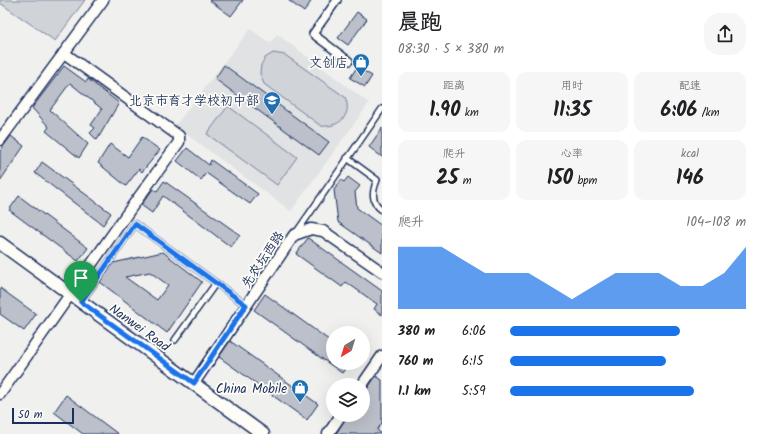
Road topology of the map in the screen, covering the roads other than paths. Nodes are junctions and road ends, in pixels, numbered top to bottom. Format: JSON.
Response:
{"nodes":[{"id":1,"x":103,"y":0,"type":"edge"},
{"id":2,"x":338,"y":0,"type":"edge"},
{"id":3,"x":64,"y":53,"type":"junction"},
{"id":4,"x":349,"y":61,"type":"dead end"},
{"id":5,"x":382,"y":109,"type":"edge"},
{"id":6,"x":0,"y":140,"type":"edge"},
{"id":7,"x":347,"y":158,"type":"junction"},
{"id":8,"x":382,"y":210,"type":"edge"},
{"id":9,"x":294,"y":235,"type":"junction"},
{"id":10,"x":0,"y":243,"type":"edge"},
{"id":11,"x":382,"y":272,"type":"edge"},
{"id":12,"x":216,"y":283,"type":"junction"},
{"id":13,"x":70,"y":294,"type":"junction"},
{"id":14,"x":81,"y":302,"type":"junction"},
{"id":15,"x":246,"y":305,"type":"junction"},
{"id":16,"x":175,"y":340,"type":"dead end"},
{"id":17,"x":382,"y":356,"type":"edge"},
{"id":18,"x":367,"y":378,"type":"edge"},
{"id":19,"x":194,"y":383,"type":"junction"},
{"id":20,"x":0,"y":394,"type":"edge"},
{"id":21,"x":336,"y":422,"type":"edge"},
{"id":22,"x":263,"y":434,"type":"edge"},
{"id":23,"x":328,"y":434,"type":"edge"}],
"edges":[{"from":1,"to":3,"type":"street"},
{"from":2,"to":4,"type":"street"},
{"from":3,"to":6,"type":"street"},
{"from":3,"to":13,"type":"street"},
{"from":5,"to":7,"type":"lane"},
{"from":7,"to":8,"type":"lane"},
{"from":7,"to":9,"type":"lane"},
{"from":9,"to":11,"type":"street","name":"先农坛西路"},
{"from":9,"to":15,"type":"street","name":"先农坛西路"},
{"from":10,"to":13,"type":"street","name":"Nanwei Road"},
{"from":12,"to":14,"type":"lane"},
{"from":12,"to":15,"type":"lane"},
{"from":12,"to":16,"type":"lane"},
{"from":13,"to":14,"type":"street","name":"Nanwei Road"},
{"from":13,"to":20,"type":"street"},
{"from":14,"to":19,"type":"street","name":"Nanwei Road"},
{"from":15,"to":19,"type":"street","name":"先农坛西路"},
{"from":17,"to":18,"type":"street"},
{"from":19,"to":22,"type":"street","name":"Nanwei Road"},
{"from":21,"to":23,"type":"street"}]}
